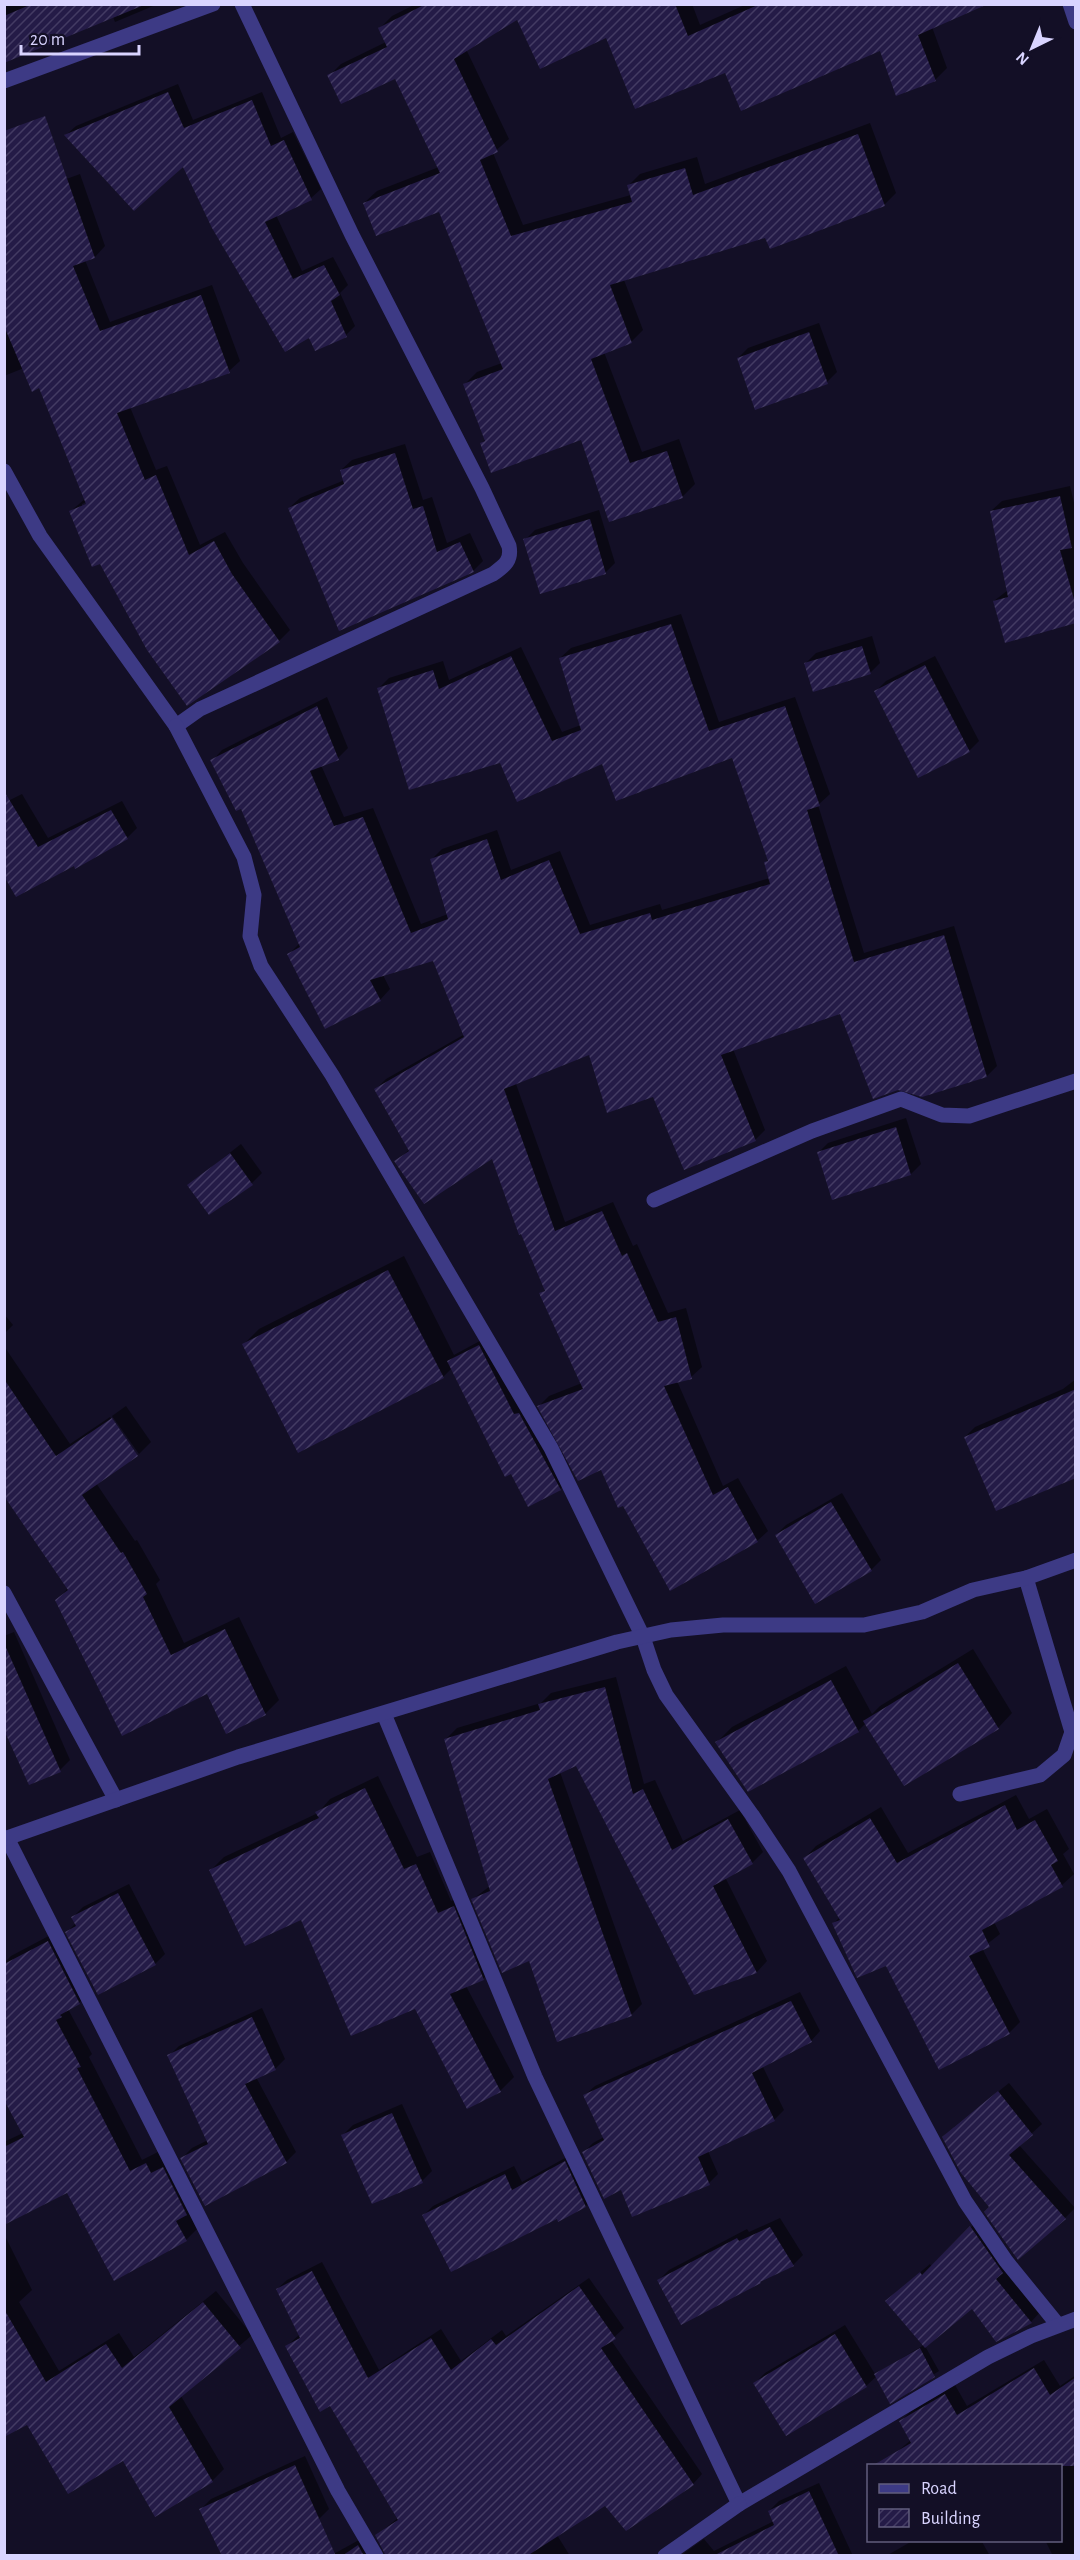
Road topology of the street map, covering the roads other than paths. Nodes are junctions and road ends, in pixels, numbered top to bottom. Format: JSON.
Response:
{"nodes":[{"id":1,"x":213,"y":4,"type":"edge"},
{"id":2,"x":242,"y":4,"type":"edge"},
{"id":3,"x":1070,"y":4,"type":"edge"},
{"id":4,"x":1076,"y":22,"type":"edge"},
{"id":5,"x":4,"y":81,"type":"edge"},
{"id":6,"x":4,"y":471,"type":"edge"},
{"id":7,"x":176,"y":726,"type":"junction"},
{"id":8,"x":1076,"y":1081,"type":"edge"},
{"id":9,"x":654,"y":1200,"type":"dead end"},
{"id":10,"x":1076,"y":1560,"type":"edge"},
{"id":11,"x":1026,"y":1578,"type":"junction"},
{"id":12,"x":4,"y":1593,"type":"edge"},
{"id":13,"x":643,"y":1637,"type":"junction"},
{"id":14,"x":384,"y":1714,"type":"junction"},
{"id":15,"x":960,"y":1794,"type":"dead end"},
{"id":16,"x":116,"y":1800,"type":"junction"},
{"id":17,"x":6,"y":1839,"type":"edge"},
{"id":18,"x":1076,"y":2319,"type":"edge"},
{"id":19,"x":1058,"y":2325,"type":"junction"},
{"id":20,"x":739,"y":2504,"type":"junction"},
{"id":21,"x":376,"y":2556,"type":"edge"},
{"id":22,"x":665,"y":2556,"type":"edge"}],
"edges":[{"from":1,"to":5,"type":"street"},
{"from":2,"to":7,"type":"street"},
{"from":3,"to":4,"type":"street"},
{"from":6,"to":7,"type":"street"},
{"from":7,"to":13,"type":"street"},
{"from":8,"to":9,"type":"street"},
{"from":10,"to":11,"type":"street"},
{"from":11,"to":13,"type":"street"},
{"from":11,"to":15,"type":"street"},
{"from":12,"to":16,"type":"street"},
{"from":13,"to":14,"type":"street"},
{"from":13,"to":19,"type":"street"},
{"from":14,"to":16,"type":"street"},
{"from":14,"to":20,"type":"street"},
{"from":16,"to":17,"type":"street"},
{"from":17,"to":21,"type":"street"},
{"from":18,"to":19,"type":"street"},
{"from":19,"to":20,"type":"street"},
{"from":20,"to":22,"type":"street"}]}
